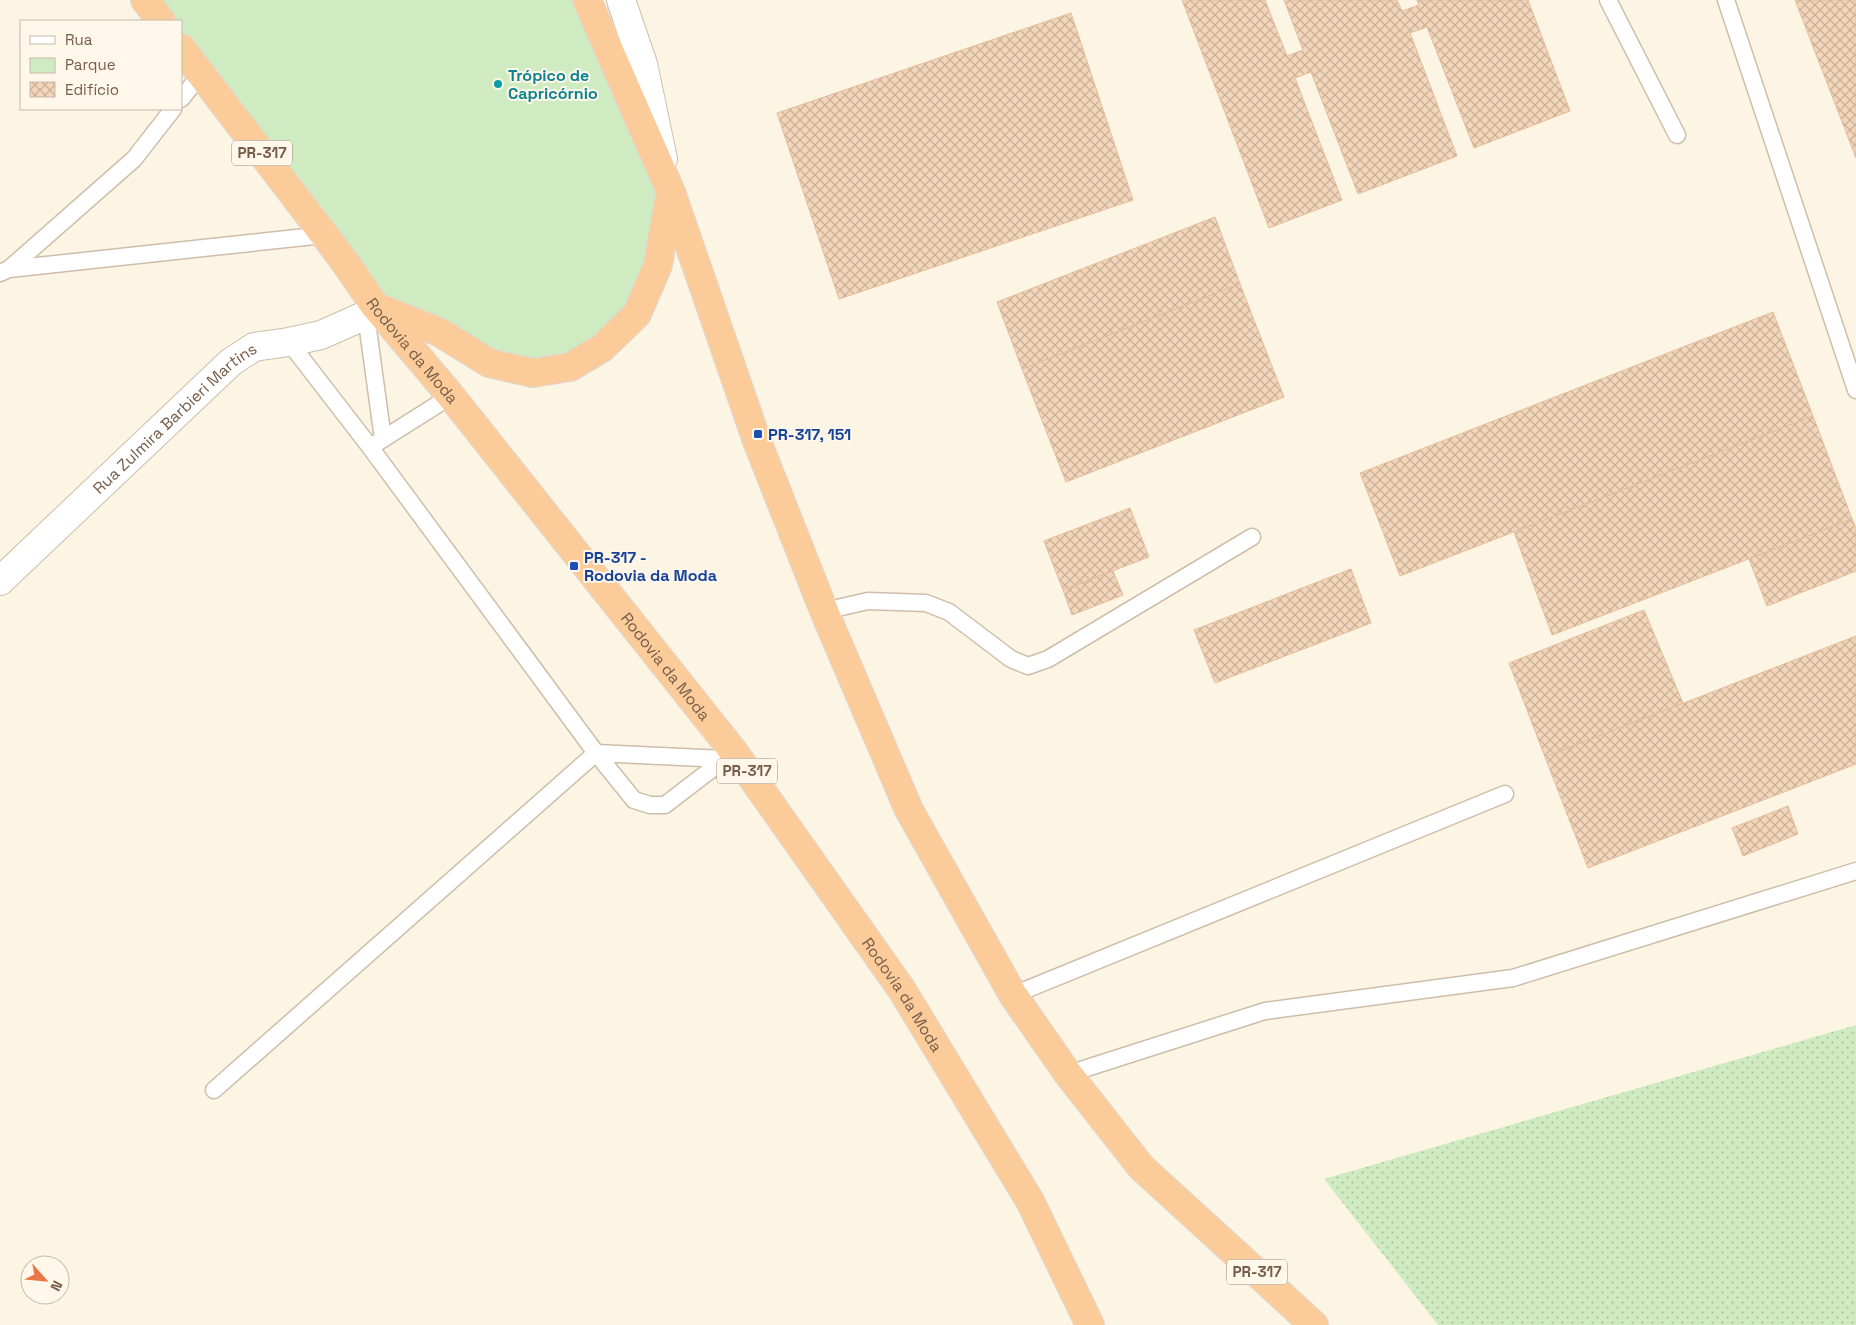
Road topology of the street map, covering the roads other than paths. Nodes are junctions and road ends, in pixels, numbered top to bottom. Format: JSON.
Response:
{"nodes":[{"id":1,"x":145,"y":0,"type":"edge"},
{"id":2,"x":587,"y":0,"type":"edge"},
{"id":3,"x":621,"y":0,"type":"edge"},
{"id":4,"x":1608,"y":0,"type":"edge"},
{"id":5,"x":1726,"y":0,"type":"edge"},
{"id":6,"x":160,"y":20,"type":"edge"},
{"id":7,"x":182,"y":49,"type":"edge"},
{"id":8,"x":201,"y":74,"type":"junction"},
{"id":9,"x":182,"y":98,"type":"edge"},
{"id":10,"x":172,"y":110,"type":"edge"},
{"id":11,"x":1677,"y":135,"type":"dead end"},
{"id":12,"x":671,"y":192,"type":"junction"},
{"id":13,"x":324,"y":235,"type":"junction"},
{"id":14,"x":5,"y":271,"type":"edge"},
{"id":15,"x":371,"y":311,"type":"junction"},
{"id":16,"x":289,"y":342,"type":"junction"},
{"id":17,"x":1856,"y":390,"type":"edge"},
{"id":18,"x":451,"y":396,"type":"junction"},
{"id":19,"x":376,"y":443,"type":"junction"},
{"id":20,"x":1252,"y":537,"type":"dead end"},
{"id":21,"x":0,"y":581,"type":"edge"},
{"id":22,"x":824,"y":611,"type":"junction"},
{"id":23,"x":596,"y":753,"type":"junction"},
{"id":24,"x":729,"y":755,"type":"junction"},
{"id":25,"x":1505,"y":794,"type":"dead end"},
{"id":26,"x":1856,"y":871,"type":"edge"},
{"id":27,"x":1013,"y":995,"type":"junction"},
{"id":28,"x":1068,"y":1074,"type":"junction"},
{"id":29,"x":214,"y":1090,"type":"dead end"},
{"id":30,"x":1090,"y":1325,"type":"edge"},
{"id":31,"x":1314,"y":1325,"type":"edge"}],
"edges":[{"from":1,"to":6,"type":"highway"},
{"from":2,"to":12,"type":"highway","number":"PR-317"},
{"from":3,"to":12,"type":"street"},
{"from":4,"to":11,"type":"lane"},
{"from":5,"to":17,"type":"lane"},
{"from":7,"to":8,"type":"highway","name":"Rodovia da Moda","number":"PR-317"},
{"from":8,"to":9,"type":"lane"},
{"from":8,"to":13,"type":"highway","name":"Rodovia da Moda","number":"PR-317"},
{"from":10,"to":14,"type":"lane"},
{"from":12,"to":15,"type":"highway"},
{"from":12,"to":22,"type":"highway","number":"PR-317"},
{"from":13,"to":14,"type":"lane"},
{"from":13,"to":15,"type":"highway","name":"Rodovia da Moda","number":"PR-317"},
{"from":15,"to":16,"type":"street","name":"Rua Zulmira Barbieri Martins"},
{"from":15,"to":18,"type":"highway","name":"Rodovia da Moda","number":"PR-317"},
{"from":15,"to":19,"type":"lane"},
{"from":16,"to":19,"type":"lane"},
{"from":16,"to":21,"type":"street","name":"Rua Zulmira Barbieri Martins"},
{"from":18,"to":19,"type":"lane"},
{"from":18,"to":24,"type":"highway","name":"Rodovia da Moda","number":"PR-317"},
{"from":19,"to":23,"type":"lane"},
{"from":20,"to":22,"type":"lane"},
{"from":22,"to":27,"type":"highway","number":"PR-317"},
{"from":23,"to":24,"type":"lane"},
{"from":23,"to":24,"type":"lane"},
{"from":23,"to":29,"type":"lane"},
{"from":24,"to":30,"type":"highway","name":"Rodovia da Moda","number":"PR-317"},
{"from":25,"to":27,"type":"lane"},
{"from":26,"to":28,"type":"lane"},
{"from":27,"to":28,"type":"highway","number":"PR-317"},
{"from":28,"to":31,"type":"highway","number":"PR-317"}]}
